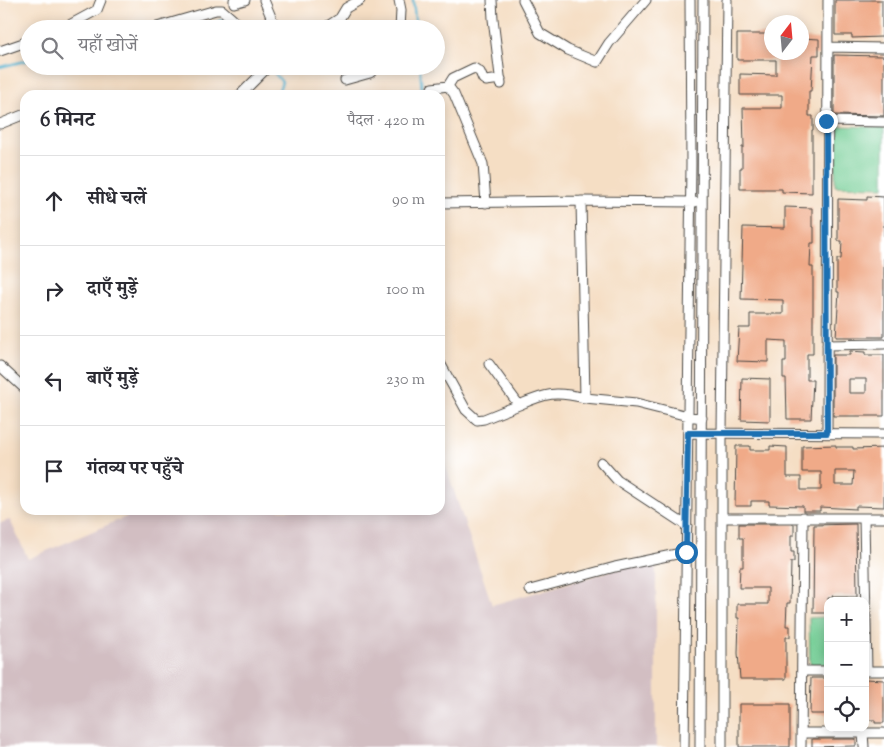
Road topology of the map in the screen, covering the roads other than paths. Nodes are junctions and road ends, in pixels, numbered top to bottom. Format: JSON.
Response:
{"nodes":[{"id":1,"x":101,"y":0,"type":"edge"},
{"id":2,"x":245,"y":0,"type":"edge"},
{"id":3,"x":264,"y":0,"type":"edge"},
{"id":4,"x":360,"y":0,"type":"edge"},
{"id":5,"x":399,"y":0,"type":"edge"},
{"id":6,"x":492,"y":0,"type":"edge"},
{"id":7,"x":523,"y":0,"type":"edge"},
{"id":8,"x":646,"y":0,"type":"edge"},
{"id":9,"x":690,"y":0,"type":"edge"},
{"id":10,"x":703,"y":0,"type":"edge"},
{"id":11,"x":727,"y":0,"type":"edge"},
{"id":12,"x":828,"y":0,"type":"edge"},
{"id":13,"x":234,"y":1,"type":"edge"},
{"id":14,"x":222,"y":10,"type":"junction"},
{"id":15,"x":79,"y":20,"type":"edge"},
{"id":16,"x":181,"y":20,"type":"edge"},
{"id":17,"x":234,"y":20,"type":"edge"},
{"id":18,"x":272,"y":20,"type":"edge"},
{"id":19,"x":337,"y":20,"type":"edge"},
{"id":20,"x":401,"y":20,"type":"edge"},
{"id":21,"x":20,"y":44,"type":"edge"},
{"id":22,"x":829,"y":47,"type":"junction"},
{"id":23,"x":884,"y":48,"type":"edge"},
{"id":24,"x":0,"y":50,"type":"edge"},
{"id":25,"x":260,"y":75,"type":"edge"},
{"id":26,"x":363,"y":75,"type":"edge"},
{"id":27,"x":345,"y":80,"type":"dead end"},
{"id":28,"x":448,"y":86,"type":"junction"},
{"id":29,"x":432,"y":88,"type":"dead end"},
{"id":30,"x":245,"y":90,"type":"edge"},
{"id":31,"x":20,"y":116,"type":"edge"},
{"id":32,"x":826,"y":121,"type":"junction"},
{"id":33,"x":884,"y":122,"type":"edge"},
{"id":34,"x":0,"y":124,"type":"edge"},
{"id":35,"x":581,"y":201,"type":"junction"},
{"id":36,"x":690,"y":201,"type":"junction"},
{"id":37,"x":703,"y":202,"type":"junction"},
{"id":38,"x":445,"y":203,"type":"edge"},
{"id":39,"x":486,"y":203,"type":"junction"},
{"id":40,"x":884,"y":344,"type":"edge"},
{"id":41,"x":827,"y":345,"type":"junction"},
{"id":42,"x":489,"y":364,"type":"dead end"},
{"id":43,"x":0,"y":366,"type":"edge"},
{"id":44,"x":445,"y":372,"type":"edge"},
{"id":45,"x":20,"y":384,"type":"edge"},
{"id":46,"x":585,"y":398,"type":"junction"},
{"id":47,"x":519,"y":405,"type":"junction"},
{"id":48,"x":688,"y":416,"type":"junction"},
{"id":49,"x":702,"y":418,"type":"junction"},
{"id":50,"x":702,"y":432,"type":"junction"},
{"id":51,"x":688,"y":433,"type":"junction"},
{"id":52,"x":722,"y":433,"type":"junction"},
{"id":53,"x":827,"y":433,"type":"junction"},
{"id":54,"x":884,"y":434,"type":"edge"},
{"id":55,"x":601,"y":462,"type":"dead end"},
{"id":56,"x":723,"y":518,"type":"junction"},
{"id":57,"x":803,"y":518,"type":"junction"},
{"id":58,"x":864,"y":518,"type":"junction"},
{"id":59,"x":884,"y":518,"type":"edge"},
{"id":60,"x":687,"y":526,"type":"junction"},
{"id":61,"x":686,"y":552,"type":"junction"},
{"id":62,"x":530,"y":590,"type":"dead end"},
{"id":63,"x":866,"y":642,"type":"edge"},
{"id":64,"x":802,"y":671,"type":"junction"},
{"id":65,"x":824,"y":671,"type":"edge"},
{"id":66,"x":869,"y":671,"type":"edge"},
{"id":67,"x":884,"y":671,"type":"edge"},
{"id":68,"x":801,"y":733,"type":"junction"},
{"id":69,"x":864,"y":733,"type":"junction"},
{"id":70,"x":884,"y":733,"type":"edge"},
{"id":71,"x":684,"y":747,"type":"edge"},
{"id":72,"x":700,"y":747,"type":"edge"},
{"id":73,"x":722,"y":747,"type":"edge"},
{"id":74,"x":801,"y":747,"type":"edge"},
{"id":75,"x":864,"y":747,"type":"edge"}],
"edges":[{"from":1,"to":15,"type":"street"},
{"from":2,"to":13,"type":"street"},
{"from":3,"to":18,"type":"street"},
{"from":4,"to":19,"type":"street"},
{"from":5,"to":20,"type":"street"},
{"from":6,"to":28,"type":"street"},
{"from":7,"to":8,"type":"street"},
{"from":9,"to":36,"type":"street"},
{"from":10,"to":37,"type":"street"},
{"from":11,"to":52,"type":"street"},
{"from":12,"to":22,"type":"street"},
{"from":13,"to":14,"type":"street"},
{"from":14,"to":16,"type":"street"},
{"from":14,"to":17,"type":"street"},
{"from":21,"to":24,"type":"street"},
{"from":22,"to":23,"type":"street"},
{"from":22,"to":32,"type":"street"},
{"from":25,"to":30,"type":"street"},
{"from":26,"to":27,"type":"street"},
{"from":28,"to":29,"type":"street"},
{"from":28,"to":39,"type":"street"},
{"from":31,"to":34,"type":"street"},
{"from":32,"to":33,"type":"street"},
{"from":32,"to":41,"type":"street"},
{"from":35,"to":36,"type":"street"},
{"from":35,"to":39,"type":"street"},
{"from":35,"to":46,"type":"street"},
{"from":36,"to":37,"type":"street"},
{"from":36,"to":48,"type":"street"},
{"from":37,"to":49,"type":"street"},
{"from":38,"to":39,"type":"street"},
{"from":40,"to":41,"type":"street"},
{"from":41,"to":53,"type":"street"},
{"from":42,"to":47,"type":"street"},
{"from":43,"to":45,"type":"street"},
{"from":44,"to":47,"type":"street"},
{"from":46,"to":47,"type":"street"},
{"from":46,"to":48,"type":"street"},
{"from":48,"to":49,"type":"street"},
{"from":48,"to":51,"type":"street"},
{"from":49,"to":50,"type":"street"},
{"from":50,"to":51,"type":"street"},
{"from":50,"to":52,"type":"street"},
{"from":50,"to":72,"type":"street"},
{"from":51,"to":60,"type":"street"},
{"from":52,"to":53,"type":"street"},
{"from":52,"to":56,"type":"street"},
{"from":53,"to":54,"type":"street"},
{"from":55,"to":60,"type":"street"},
{"from":56,"to":57,"type":"street"},
{"from":56,"to":73,"type":"street"},
{"from":57,"to":58,"type":"street"},
{"from":57,"to":64,"type":"street"},
{"from":58,"to":59,"type":"street"},
{"from":58,"to":63,"type":"street"},
{"from":60,"to":61,"type":"street"},
{"from":61,"to":62,"type":"street"},
{"from":61,"to":71,"type":"street"},
{"from":64,"to":65,"type":"street"},
{"from":64,"to":68,"type":"street"},
{"from":66,"to":67,"type":"street"},
{"from":68,"to":69,"type":"street"},
{"from":68,"to":74,"type":"street"},
{"from":69,"to":70,"type":"street"},
{"from":69,"to":75,"type":"street"}]}
